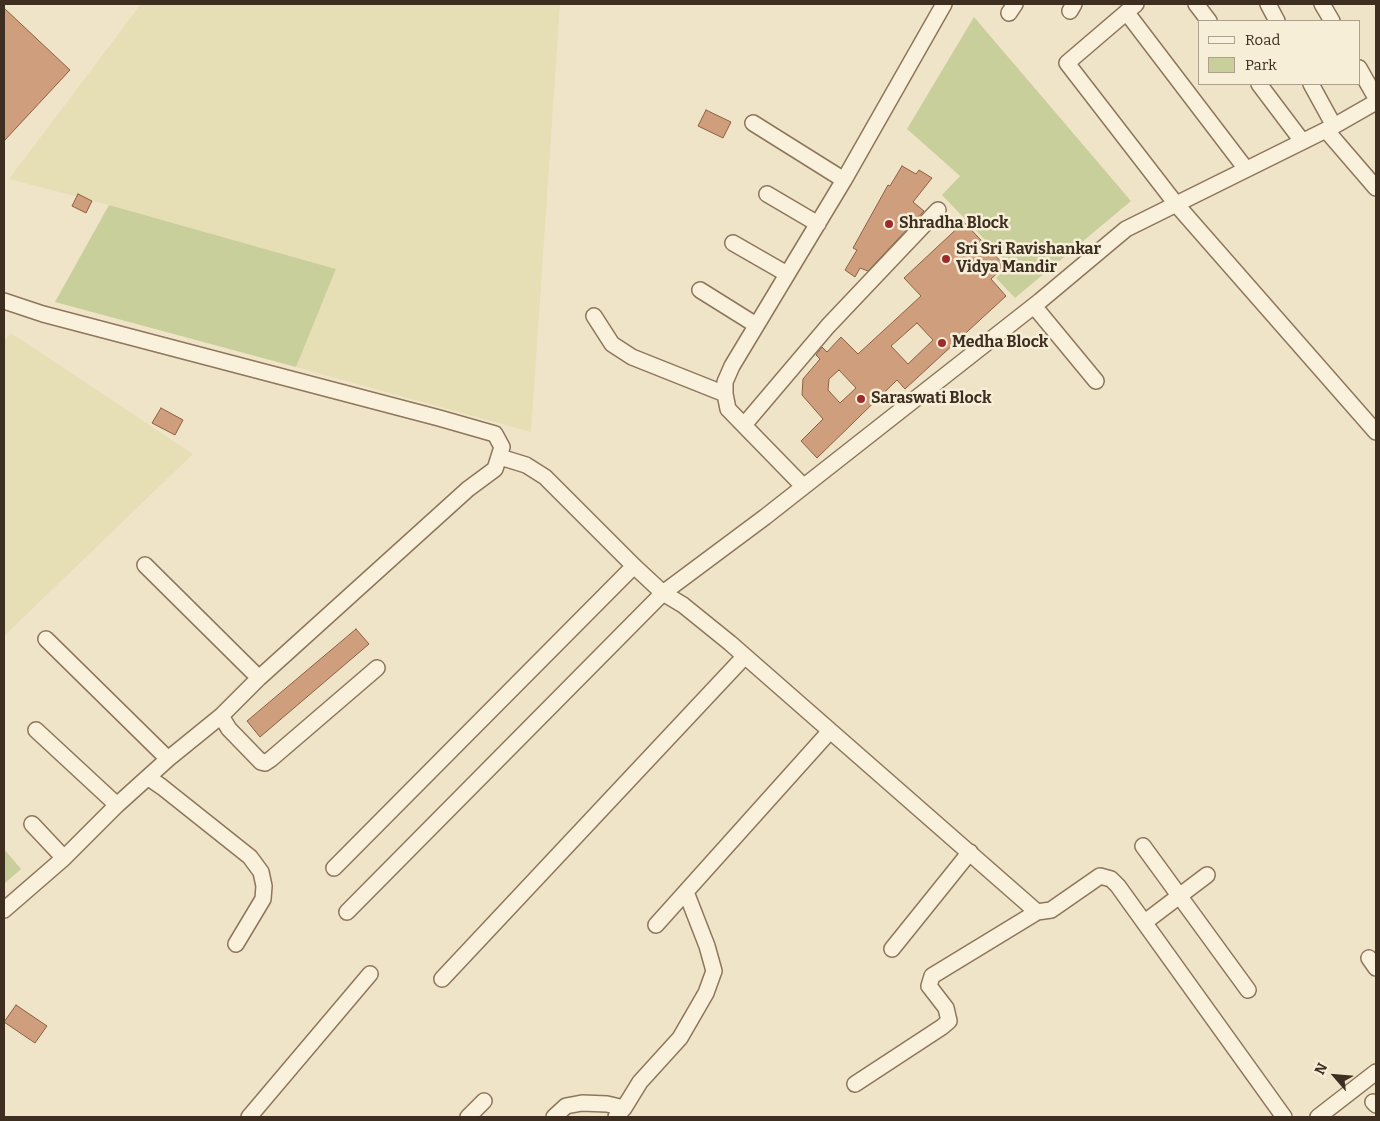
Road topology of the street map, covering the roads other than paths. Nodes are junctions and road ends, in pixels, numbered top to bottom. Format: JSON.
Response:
{"nodes":[{"id":1,"x":944,"y":4,"type":"edge"},
{"id":2,"x":1196,"y":4,"type":"edge"},
{"id":3,"x":1268,"y":4,"type":"edge"},
{"id":4,"x":1322,"y":4,"type":"edge"},
{"id":5,"x":1131,"y":8,"type":"edge"},
{"id":6,"x":1208,"y":20,"type":"edge"},
{"id":7,"x":1276,"y":20,"type":"edge"},
{"id":8,"x":1331,"y":20,"type":"edge"},
{"id":9,"x":1360,"y":70,"type":"edge"},
{"id":10,"x":1260,"y":85,"type":"edge"},
{"id":11,"x":1311,"y":85,"type":"edge"},
{"id":12,"x":1376,"y":98,"type":"edge"},
{"id":13,"x":1376,"y":102,"type":"edge"},
{"id":14,"x":753,"y":122,"type":"dead end"},
{"id":15,"x":1330,"y":128,"type":"junction"},
{"id":16,"x":1302,"y":141,"type":"junction"},
{"id":17,"x":1246,"y":169,"type":"junction"},
{"id":18,"x":844,"y":180,"type":"junction"},
{"id":19,"x":1376,"y":188,"type":"edge"},
{"id":20,"x":767,"y":194,"type":"dead end"},
{"id":21,"x":1176,"y":204,"type":"junction"},
{"id":22,"x":938,"y":210,"type":"dead end"},
{"id":23,"x":818,"y":224,"type":"junction"},
{"id":24,"x":733,"y":243,"type":"dead end"},
{"id":25,"x":787,"y":274,"type":"junction"},
{"id":26,"x":700,"y":290,"type":"dead end"},
{"id":27,"x":4,"y":301,"type":"edge"},
{"id":28,"x":1034,"y":306,"type":"junction"},
{"id":29,"x":594,"y":316,"type":"dead end"},
{"id":30,"x":756,"y":326,"type":"junction"},
{"id":31,"x":1096,"y":381,"type":"dead end"},
{"id":32,"x":725,"y":394,"type":"junction"},
{"id":33,"x":744,"y":425,"type":"junction"},
{"id":34,"x":1376,"y":432,"type":"edge"},
{"id":35,"x":500,"y":457,"type":"junction"},
{"id":36,"x":803,"y":486,"type":"junction"},
{"id":37,"x":146,"y":565,"type":"dead end"},
{"id":38,"x":634,"y":566,"type":"junction"},
{"id":39,"x":663,"y":593,"type":"junction"},
{"id":40,"x":46,"y":639,"type":"dead end"},
{"id":41,"x":745,"y":656,"type":"junction"},
{"id":42,"x":377,"y":668,"type":"dead end"},
{"id":43,"x":259,"y":678,"type":"junction"},
{"id":44,"x":221,"y":716,"type":"junction"},
{"id":45,"x":36,"y":730,"type":"dead end"},
{"id":46,"x":830,"y":731,"type":"junction"},
{"id":47,"x":168,"y":759,"type":"junction"},
{"id":48,"x":149,"y":778,"type":"junction"},
{"id":49,"x":117,"y":805,"type":"junction"},
{"id":50,"x":32,"y":824,"type":"dead end"},
{"id":51,"x":1143,"y":846,"type":"dead end"},
{"id":52,"x":970,"y":852,"type":"junction"},
{"id":53,"x":64,"y":858,"type":"junction"},
{"id":54,"x":334,"y":868,"type":"dead end"},
{"id":55,"x":1207,"y":876,"type":"dead end"},
{"id":56,"x":686,"y":892,"type":"junction"},
{"id":57,"x":1180,"y":896,"type":"junction"},
{"id":58,"x":4,"y":910,"type":"edge"},
{"id":59,"x":347,"y":912,"type":"dead end"},
{"id":60,"x":1037,"y":912,"type":"junction"},
{"id":61,"x":1145,"y":922,"type":"junction"},
{"id":62,"x":656,"y":925,"type":"dead end"},
{"id":63,"x":236,"y":944,"type":"dead end"},
{"id":64,"x":892,"y":949,"type":"dead end"},
{"id":65,"x":370,"y":974,"type":"dead end"},
{"id":66,"x":442,"y":979,"type":"dead end"},
{"id":67,"x":1248,"y":990,"type":"dead end"},
{"id":68,"x":1376,"y":1072,"type":"edge"},
{"id":69,"x":855,"y":1084,"type":"dead end"},
{"id":70,"x":484,"y":1101,"type":"dead end"},
{"id":71,"x":620,"y":1113,"type":"edge"},
{"id":72,"x":249,"y":1117,"type":"edge"},
{"id":73,"x":468,"y":1117,"type":"edge"},
{"id":74,"x":554,"y":1117,"type":"edge"},
{"id":75,"x":1284,"y":1117,"type":"edge"},
{"id":76,"x":1318,"y":1117,"type":"edge"}],
"edges":[{"from":1,"to":18,"type":"street"},
{"from":2,"to":6,"type":"street"},
{"from":3,"to":7,"type":"street"},
{"from":4,"to":8,"type":"street"},
{"from":5,"to":17,"type":"street"},
{"from":5,"to":21,"type":"street"},
{"from":9,"to":12,"type":"street"},
{"from":10,"to":16,"type":"street"},
{"from":11,"to":15,"type":"street"},
{"from":13,"to":15,"type":"street"},
{"from":14,"to":18,"type":"street"},
{"from":15,"to":16,"type":"street"},
{"from":15,"to":19,"type":"street"},
{"from":16,"to":17,"type":"street"},
{"from":17,"to":21,"type":"street"},
{"from":18,"to":23,"type":"street"},
{"from":20,"to":23,"type":"street"},
{"from":21,"to":28,"type":"street"},
{"from":21,"to":34,"type":"street"},
{"from":22,"to":33,"type":"street"},
{"from":23,"to":25,"type":"street"},
{"from":24,"to":25,"type":"street"},
{"from":25,"to":30,"type":"street"},
{"from":26,"to":30,"type":"street"},
{"from":27,"to":35,"type":"street"},
{"from":28,"to":31,"type":"street"},
{"from":28,"to":36,"type":"street"},
{"from":29,"to":32,"type":"street"},
{"from":30,"to":32,"type":"street"},
{"from":32,"to":33,"type":"street"},
{"from":33,"to":36,"type":"street"},
{"from":35,"to":38,"type":"street"},
{"from":35,"to":43,"type":"street"},
{"from":36,"to":39,"type":"street"},
{"from":37,"to":43,"type":"street"},
{"from":38,"to":39,"type":"street"},
{"from":38,"to":54,"type":"street"},
{"from":39,"to":41,"type":"street"},
{"from":39,"to":59,"type":"street"},
{"from":40,"to":47,"type":"street"},
{"from":41,"to":46,"type":"street"},
{"from":41,"to":66,"type":"street"},
{"from":42,"to":44,"type":"street"},
{"from":43,"to":44,"type":"street"},
{"from":44,"to":47,"type":"street"},
{"from":45,"to":49,"type":"street"},
{"from":46,"to":52,"type":"street"},
{"from":46,"to":56,"type":"street"},
{"from":47,"to":48,"type":"street"},
{"from":48,"to":49,"type":"street"},
{"from":48,"to":63,"type":"street"},
{"from":49,"to":53,"type":"street"},
{"from":50,"to":53,"type":"street"},
{"from":51,"to":57,"type":"street"},
{"from":52,"to":60,"type":"street"},
{"from":52,"to":64,"type":"street"},
{"from":53,"to":58,"type":"street"},
{"from":55,"to":57,"type":"street"},
{"from":56,"to":62,"type":"street"},
{"from":56,"to":71,"type":"street"},
{"from":57,"to":61,"type":"street"},
{"from":57,"to":67,"type":"street"},
{"from":60,"to":61,"type":"street"},
{"from":60,"to":69,"type":"street"},
{"from":61,"to":75,"type":"street"},
{"from":65,"to":72,"type":"street"},
{"from":68,"to":76,"type":"street"},
{"from":70,"to":73,"type":"street"},
{"from":71,"to":74,"type":"street"}]}
